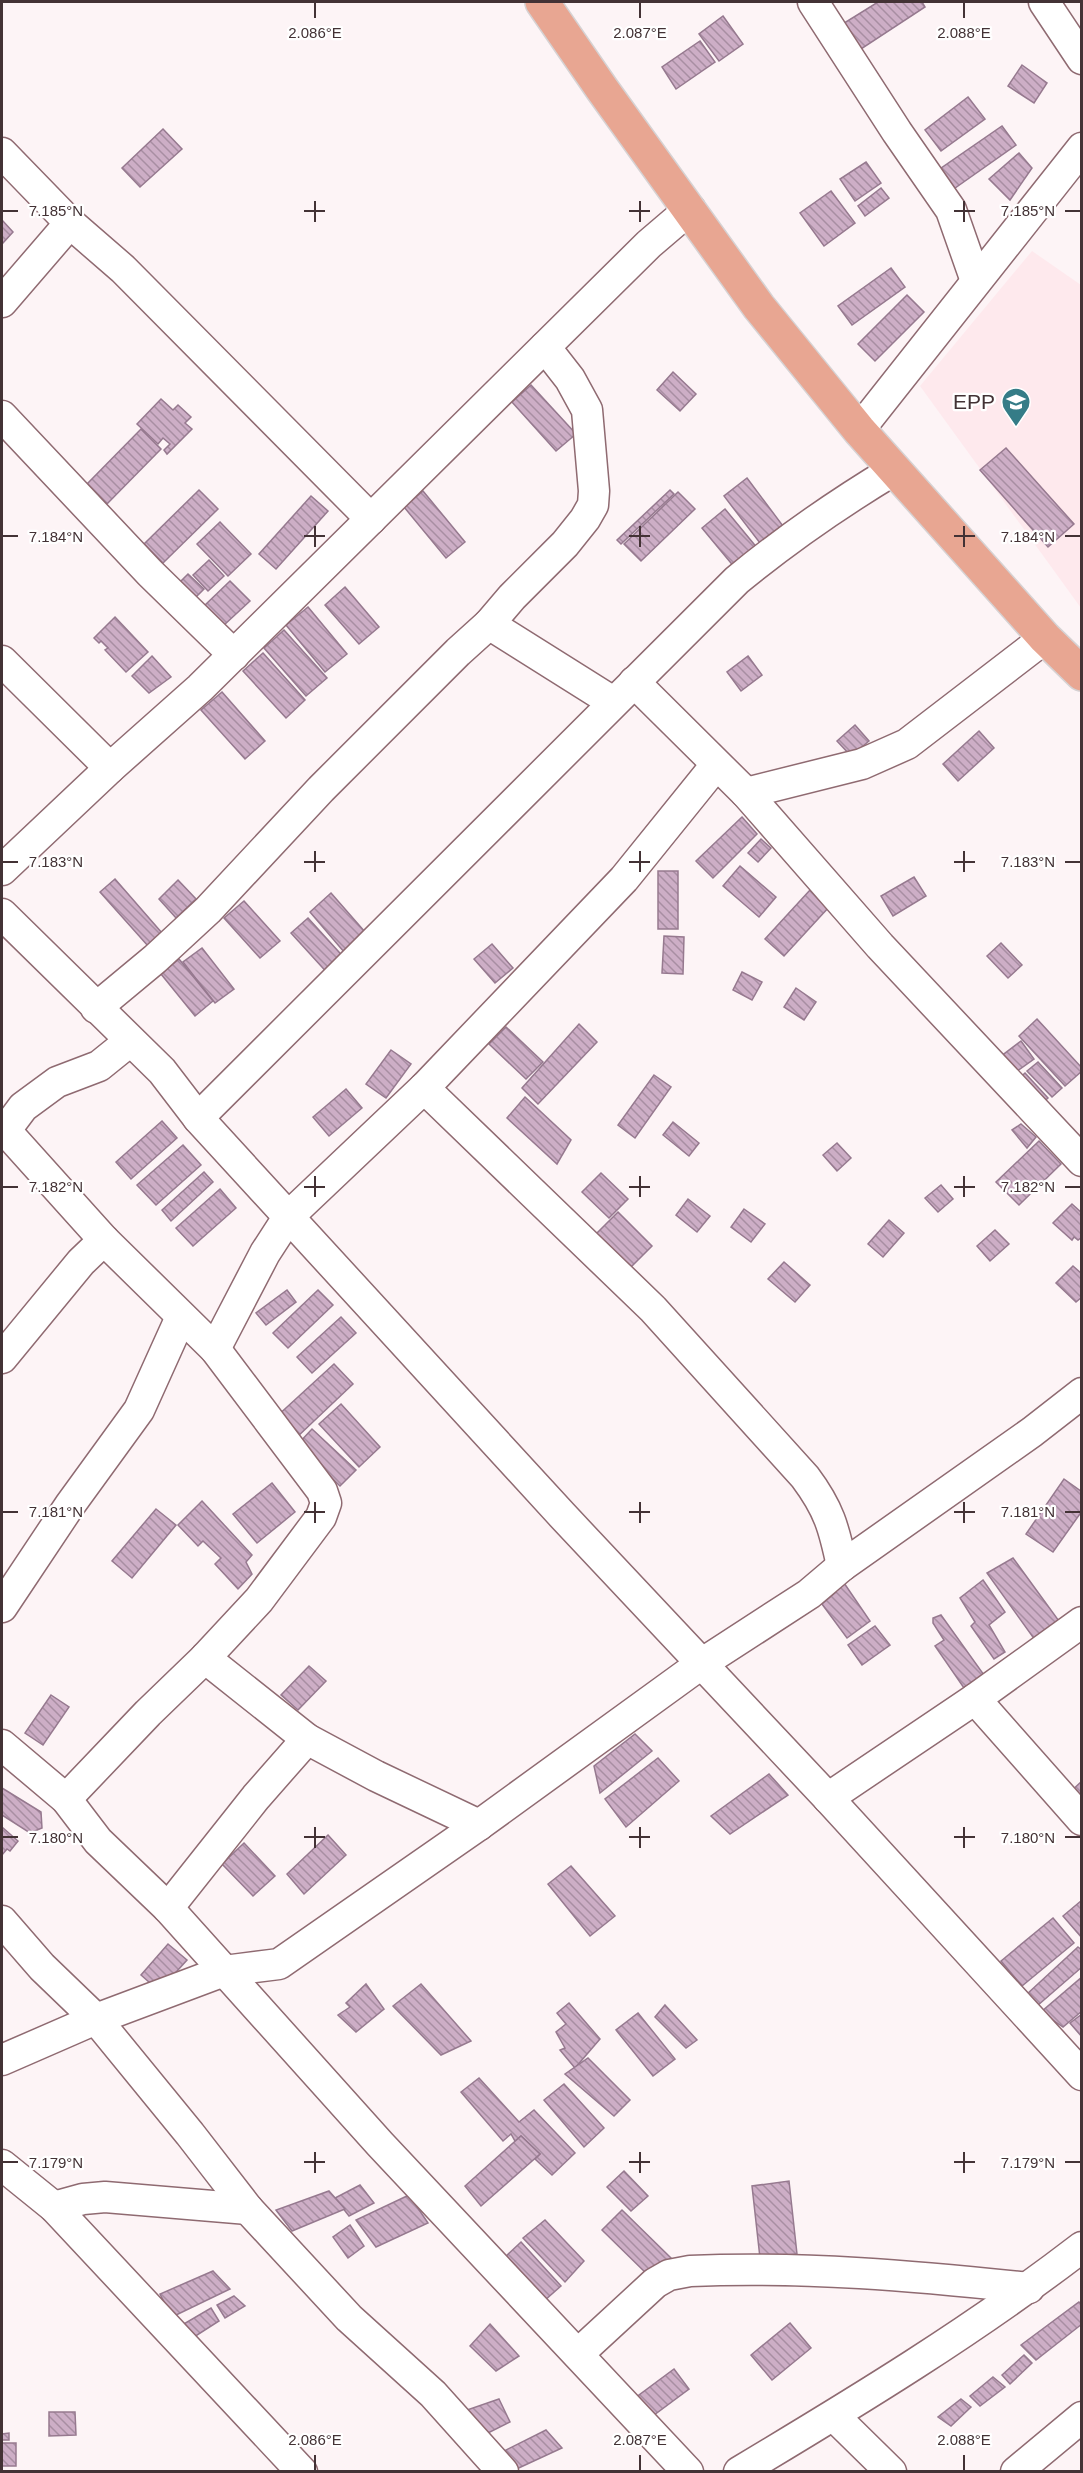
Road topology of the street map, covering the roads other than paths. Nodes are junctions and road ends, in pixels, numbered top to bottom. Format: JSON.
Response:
{"nodes":[{"id":1,"x":542,"y":2,"type":"edge"},
{"id":2,"x":813,"y":2,"type":"edge"},
{"id":3,"x":1044,"y":2,"type":"edge"},
{"id":4,"x":1082,"y":59,"type":"edge"},
{"id":5,"x":2,"y":153,"type":"edge"},
{"id":6,"x":1076,"y":166,"type":"edge"},
{"id":7,"x":690,"y":209,"type":"junction"},
{"id":8,"x":70,"y":224,"type":"junction"},
{"id":9,"x":976,"y":281,"type":"junction"},
{"id":10,"x":2,"y":302,"type":"edge"},
{"id":11,"x":545,"y":347,"type":"junction"},
{"id":12,"x":2,"y":416,"type":"edge"},
{"id":13,"x":859,"y":430,"type":"junction"},
{"id":14,"x":894,"y":470,"type":"junction"},
{"id":15,"x":371,"y":519,"type":"junction"},
{"id":16,"x":489,"y":624,"type":"junction"},
{"id":17,"x":1045,"y":638,"type":"junction"},
{"id":18,"x":234,"y":655,"type":"junction"},
{"id":19,"x":2,"y":662,"type":"edge"},
{"id":20,"x":1082,"y":674,"type":"edge"},
{"id":21,"x":624,"y":692,"type":"junction"},
{"id":22,"x":716,"y":765,"type":"junction"},
{"id":23,"x":110,"y":768,"type":"junction"},
{"id":24,"x":746,"y":793,"type":"junction"},
{"id":25,"x":2,"y":870,"type":"edge"},
{"id":26,"x":2,"y":914,"type":"edge"},
{"id":27,"x":96,"y":1008,"type":"junction"},
{"id":28,"x":130,"y":1041,"type":"junction"},
{"id":29,"x":424,"y":1088,"type":"junction"},
{"id":30,"x":198,"y":1118,"type":"junction"},
{"id":31,"x":3,"y":1132,"type":"edge"},
{"id":32,"x":1082,"y":1161,"type":"edge"},
{"id":33,"x":289,"y":1216,"type":"junction"},
{"id":34,"x":104,"y":1240,"type":"junction"},
{"id":35,"x":181,"y":1317,"type":"junction"},
{"id":36,"x":215,"y":1349,"type":"junction"},
{"id":37,"x":2,"y":1358,"type":"edge"},
{"id":38,"x":1082,"y":1394,"type":"edge"},
{"id":39,"x":842,"y":1566,"type":"junction"},
{"id":40,"x":2,"y":1607,"type":"edge"},
{"id":41,"x":1082,"y":1622,"type":"edge"},
{"id":42,"x":205,"y":1658,"type":"junction"},
{"id":43,"x":701,"y":1664,"type":"junction"},
{"id":44,"x":975,"y":1699,"type":"junction"},
{"id":45,"x":307,"y":1739,"type":"junction"},
{"id":46,"x":2,"y":1745,"type":"edge"},
{"id":47,"x":828,"y":1798,"type":"junction"},
{"id":48,"x":66,"y":1799,"type":"junction"},
{"id":49,"x":1082,"y":1820,"type":"edge"},
{"id":50,"x":479,"y":1825,"type":"junction"},
{"id":51,"x":168,"y":1908,"type":"junction"},
{"id":52,"x":2,"y":1921,"type":"edge"},
{"id":53,"x":224,"y":1971,"type":"junction"},
{"id":54,"x":96,"y":2019,"type":"junction"},
{"id":55,"x":2,"y":2060,"type":"edge"},
{"id":56,"x":1082,"y":2075,"type":"edge"},
{"id":57,"x":2,"y":2165,"type":"edge"},
{"id":58,"x":54,"y":2207,"type":"junction"},
{"id":59,"x":248,"y":2209,"type":"junction"},
{"id":60,"x":1082,"y":2247,"type":"edge"},
{"id":61,"x":1029,"y":2288,"type":"junction"},
{"id":62,"x":578,"y":2354,"type":"junction"},
{"id":63,"x":834,"y":2415,"type":"junction"},
{"id":64,"x":1082,"y":2417,"type":"edge"},
{"id":65,"x":302,"y":2472,"type":"edge"},
{"id":66,"x":503,"y":2472,"type":"edge"},
{"id":67,"x":688,"y":2472,"type":"edge"},
{"id":68,"x":739,"y":2472,"type":"edge"},
{"id":69,"x":891,"y":2472,"type":"edge"},
{"id":70,"x":1016,"y":2472,"type":"edge"}],
"edges":[{"from":1,"to":7,"type":"main road"},
{"from":2,"to":9,"type":"street"},
{"from":3,"to":4,"type":"street"},
{"from":5,"to":8,"type":"street"},
{"from":6,"to":9,"type":"street"},
{"from":7,"to":11,"type":"street"},
{"from":7,"to":13,"type":"main road"},
{"from":8,"to":10,"type":"street"},
{"from":8,"to":15,"type":"street"},
{"from":9,"to":13,"type":"street"},
{"from":11,"to":15,"type":"street"},
{"from":11,"to":16,"type":"street"},
{"from":12,"to":18,"type":"street"},
{"from":13,"to":14,"type":"main road"},
{"from":14,"to":17,"type":"main road"},
{"from":14,"to":21,"type":"street"},
{"from":15,"to":18,"type":"street"},
{"from":16,"to":21,"type":"street"},
{"from":16,"to":27,"type":"street"},
{"from":17,"to":20,"type":"main road"},
{"from":17,"to":24,"type":"street"},
{"from":18,"to":23,"type":"street"},
{"from":19,"to":23,"type":"street"},
{"from":21,"to":22,"type":"street"},
{"from":21,"to":30,"type":"street"},
{"from":22,"to":24,"type":"street"},
{"from":22,"to":29,"type":"street"},
{"from":23,"to":25,"type":"street"},
{"from":24,"to":32,"type":"street"},
{"from":26,"to":27,"type":"street"},
{"from":27,"to":28,"type":"street"},
{"from":28,"to":30,"type":"street"},
{"from":28,"to":31,"type":"street"},
{"from":29,"to":33,"type":"street"},
{"from":29,"to":39,"type":"street"},
{"from":30,"to":33,"type":"street"},
{"from":31,"to":34,"type":"street"},
{"from":33,"to":36,"type":"street"},
{"from":33,"to":43,"type":"street"},
{"from":34,"to":35,"type":"street"},
{"from":34,"to":37,"type":"street"},
{"from":35,"to":36,"type":"street"},
{"from":35,"to":40,"type":"street"},
{"from":36,"to":42,"type":"street"},
{"from":38,"to":39,"type":"street"},
{"from":39,"to":43,"type":"street"},
{"from":41,"to":44,"type":"street"},
{"from":42,"to":45,"type":"street"},
{"from":42,"to":48,"type":"street"},
{"from":43,"to":47,"type":"street"},
{"from":43,"to":50,"type":"street"},
{"from":44,"to":47,"type":"street"},
{"from":44,"to":49,"type":"street"},
{"from":45,"to":50,"type":"street"},
{"from":45,"to":51,"type":"street"},
{"from":46,"to":48,"type":"street"},
{"from":47,"to":56,"type":"street"},
{"from":48,"to":51,"type":"street"},
{"from":50,"to":53,"type":"street"},
{"from":51,"to":53,"type":"street"},
{"from":52,"to":54,"type":"street"},
{"from":53,"to":54,"type":"street"},
{"from":53,"to":62,"type":"street"},
{"from":54,"to":55,"type":"street"},
{"from":54,"to":59,"type":"street"},
{"from":57,"to":58,"type":"street"},
{"from":58,"to":59,"type":"street"},
{"from":58,"to":65,"type":"street"},
{"from":59,"to":66,"type":"street"},
{"from":60,"to":61,"type":"street"},
{"from":61,"to":62,"type":"street"},
{"from":61,"to":63,"type":"street"},
{"from":62,"to":67,"type":"street"},
{"from":63,"to":68,"type":"street"},
{"from":63,"to":69,"type":"street"},
{"from":64,"to":70,"type":"street"}]}
